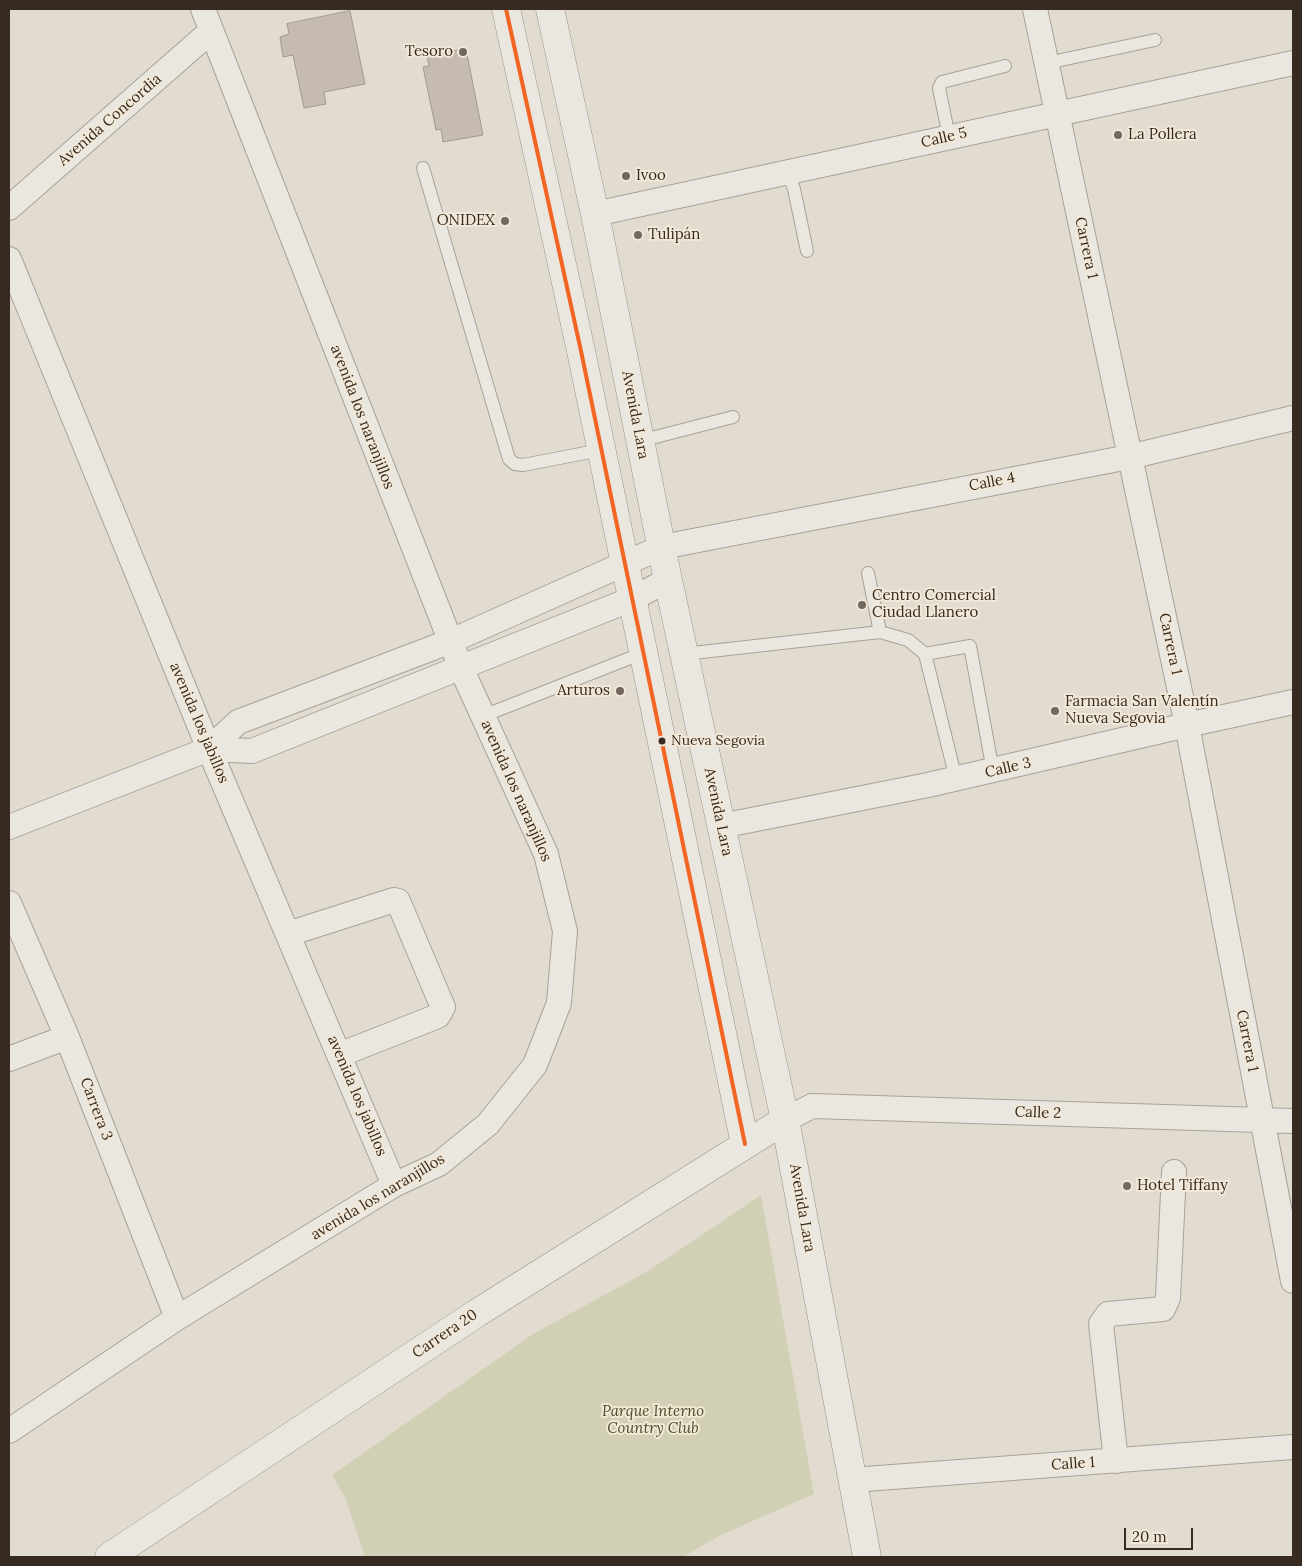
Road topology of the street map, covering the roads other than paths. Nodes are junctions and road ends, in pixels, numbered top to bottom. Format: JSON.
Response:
{"nodes":[{"id":1,"x":203,"y":9,"type":"edge"},
{"id":2,"x":506,"y":9,"type":"edge"},
{"id":3,"x":550,"y":9,"type":"edge"},
{"id":4,"x":1035,"y":9,"type":"edge"},
{"id":5,"x":211,"y":31,"type":"junction"},
{"id":6,"x":1156,"y":40,"type":"dead end"},
{"id":7,"x":1047,"y":63,"type":"junction"},
{"id":8,"x":1293,"y":63,"type":"edge"},
{"id":9,"x":1005,"y":66,"type":"dead end"},
{"id":10,"x":1058,"y":112,"type":"junction"},
{"id":11,"x":949,"y":137,"type":"junction"},
{"id":12,"x":423,"y":168,"type":"dead end"},
{"id":13,"x":788,"y":172,"type":"junction"},
{"id":14,"x":9,"y":208,"type":"edge"},
{"id":15,"x":595,"y":214,"type":"junction"},
{"id":16,"x":807,"y":251,"type":"dead end"},
{"id":17,"x":9,"y":258,"type":"edge"},
{"id":18,"x":733,"y":417,"type":"dead end"},
{"id":19,"x":1293,"y":418,"type":"edge"},
{"id":20,"x":640,"y":441,"type":"junction"},
{"id":21,"x":601,"y":450,"type":"junction"},
{"id":22,"x":1130,"y":457,"type":"junction"},
{"id":23,"x":662,"y":548,"type":"junction"},
{"id":24,"x":624,"y":564,"type":"junction"},
{"id":25,"x":868,"y":574,"type":"dead end"},
{"id":26,"x":668,"y":580,"type":"junction"},
{"id":27,"x":632,"y":599,"type":"junction"},
{"id":28,"x":880,"y":632,"type":"junction"},
{"id":29,"x":450,"y":641,"type":"junction"},
{"id":30,"x":643,"y":653,"type":"junction"},
{"id":31,"x":684,"y":654,"type":"junction"},
{"id":32,"x":925,"y":654,"type":"junction"},
{"id":33,"x":461,"y":668,"type":"junction"},
{"id":34,"x":1293,"y":702,"type":"edge"},
{"id":35,"x":483,"y":716,"type":"junction"},
{"id":36,"x":1187,"y":725,"type":"junction"},
{"id":37,"x":209,"y":749,"type":"junction"},
{"id":38,"x":993,"y":771,"type":"junction"},
{"id":39,"x":956,"y":779,"type":"junction"},
{"id":40,"x":721,"y":826,"type":"junction"},
{"id":41,"x":9,"y":827,"type":"edge"},
{"id":42,"x":9,"y":903,"type":"edge"},
{"id":43,"x":288,"y":934,"type":"junction"},
{"id":44,"x":67,"y":1037,"type":"junction"},
{"id":45,"x":340,"y":1055,"type":"junction"},
{"id":46,"x":9,"y":1059,"type":"edge"},
{"id":47,"x":785,"y":1120,"type":"junction"},
{"id":48,"x":1262,"y":1121,"type":"junction"},
{"id":49,"x":1293,"y":1121,"type":"edge"},
{"id":50,"x":745,"y":1144,"type":"junction"},
{"id":51,"x":1174,"y":1172,"type":"dead end"},
{"id":52,"x":394,"y":1185,"type":"junction"},
{"id":53,"x":1293,"y":1281,"type":"edge"},
{"id":54,"x":177,"y":1318,"type":"junction"},
{"id":55,"x":9,"y":1431,"type":"edge"},
{"id":56,"x":1293,"y":1447,"type":"edge"},
{"id":57,"x":1116,"y":1461,"type":"junction"},
{"id":58,"x":852,"y":1480,"type":"junction"},
{"id":59,"x":110,"y":1557,"type":"edge"},
{"id":60,"x":867,"y":1557,"type":"edge"}],
"edges":[{"from":1,"to":5,"type":"street","name":"avenida los naranjillos"},
{"from":2,"to":21,"type":"street"},
{"from":3,"to":15,"type":"street","name":"Avenida Lara"},
{"from":4,"to":7,"type":"street","name":"Carrera 1"},
{"from":5,"to":14,"type":"street","name":"Avenida Concordia"},
{"from":5,"to":29,"type":"street","name":"avenida los naranjillos"},
{"from":6,"to":7,"type":"lane"},
{"from":7,"to":10,"type":"street","name":"Carrera 1"},
{"from":8,"to":10,"type":"street","name":"Calle 5"},
{"from":9,"to":11,"type":"lane"},
{"from":10,"to":11,"type":"street","name":"Calle 5"},
{"from":10,"to":22,"type":"street","name":"Carrera 1"},
{"from":11,"to":13,"type":"street","name":"Calle 5"},
{"from":12,"to":21,"type":"lane"},
{"from":13,"to":15,"type":"street","name":"Calle 5"},
{"from":13,"to":16,"type":"lane"},
{"from":15,"to":20,"type":"street","name":"Avenida Lara"},
{"from":17,"to":37,"type":"street","name":"avenida los jabillos"},
{"from":18,"to":20,"type":"lane"},
{"from":19,"to":22,"type":"street","name":"Calle 4"},
{"from":20,"to":23,"type":"street","name":"Avenida Lara"},
{"from":21,"to":24,"type":"street"},
{"from":22,"to":23,"type":"street","name":"Calle 4"},
{"from":22,"to":36,"type":"street","name":"Carrera 1"},
{"from":23,"to":24,"type":"street","name":"Calle 4"},
{"from":23,"to":26,"type":"street","name":"Avenida Lara"},
{"from":24,"to":27,"type":"street"},
{"from":24,"to":29,"type":"street","name":"Calle 4"},
{"from":25,"to":28,"type":"lane"},
{"from":26,"to":27,"type":"street"},
{"from":26,"to":31,"type":"street","name":"Avenida Lara"},
{"from":27,"to":30,"type":"street"},
{"from":27,"to":33,"type":"street"},
{"from":28,"to":31,"type":"lane"},
{"from":28,"to":32,"type":"lane"},
{"from":29,"to":33,"type":"street","name":"avenida los naranjillos"},
{"from":29,"to":37,"type":"street","name":"Calle 4"},
{"from":30,"to":35,"type":"lane"},
{"from":30,"to":50,"type":"street"},
{"from":31,"to":40,"type":"street","name":"Avenida Lara"},
{"from":32,"to":38,"type":"lane"},
{"from":32,"to":39,"type":"lane"},
{"from":33,"to":35,"type":"street","name":"avenida los naranjillos"},
{"from":33,"to":37,"type":"street"},
{"from":34,"to":36,"type":"street","name":"Calle 3"},
{"from":35,"to":52,"type":"street","name":"avenida los naranjillos"},
{"from":36,"to":38,"type":"street","name":"Calle 3"},
{"from":36,"to":48,"type":"street","name":"Carrera 1"},
{"from":37,"to":41,"type":"street"},
{"from":37,"to":43,"type":"street","name":"avenida los jabillos"},
{"from":38,"to":39,"type":"street","name":"Calle 3"},
{"from":39,"to":40,"type":"street","name":"Calle 3"},
{"from":40,"to":47,"type":"street","name":"Avenida Lara"},
{"from":42,"to":44,"type":"street","name":"Carrera 3"},
{"from":43,"to":45,"type":"street","name":"avenida los jabillos"},
{"from":43,"to":45,"type":"street"},
{"from":44,"to":46,"type":"street"},
{"from":44,"to":54,"type":"street","name":"Carrera 3"},
{"from":45,"to":52,"type":"street","name":"avenida los jabillos"},
{"from":47,"to":48,"type":"street","name":"Calle 2"},
{"from":47,"to":50,"type":"street","name":"Carrera 20"},
{"from":47,"to":58,"type":"street","name":"Avenida Lara"},
{"from":48,"to":49,"type":"street","name":"Calle 2"},
{"from":48,"to":53,"type":"street","name":"Carrera 1"},
{"from":50,"to":59,"type":"street","name":"Carrera 20"},
{"from":51,"to":57,"type":"street"},
{"from":52,"to":54,"type":"street","name":"avenida los naranjillos"},
{"from":54,"to":55,"type":"street","name":"avenida los naranjillos"},
{"from":56,"to":57,"type":"street","name":"Calle 1"},
{"from":57,"to":58,"type":"street","name":"Calle 1"},
{"from":58,"to":60,"type":"street","name":"Avenida Lara"}]}
